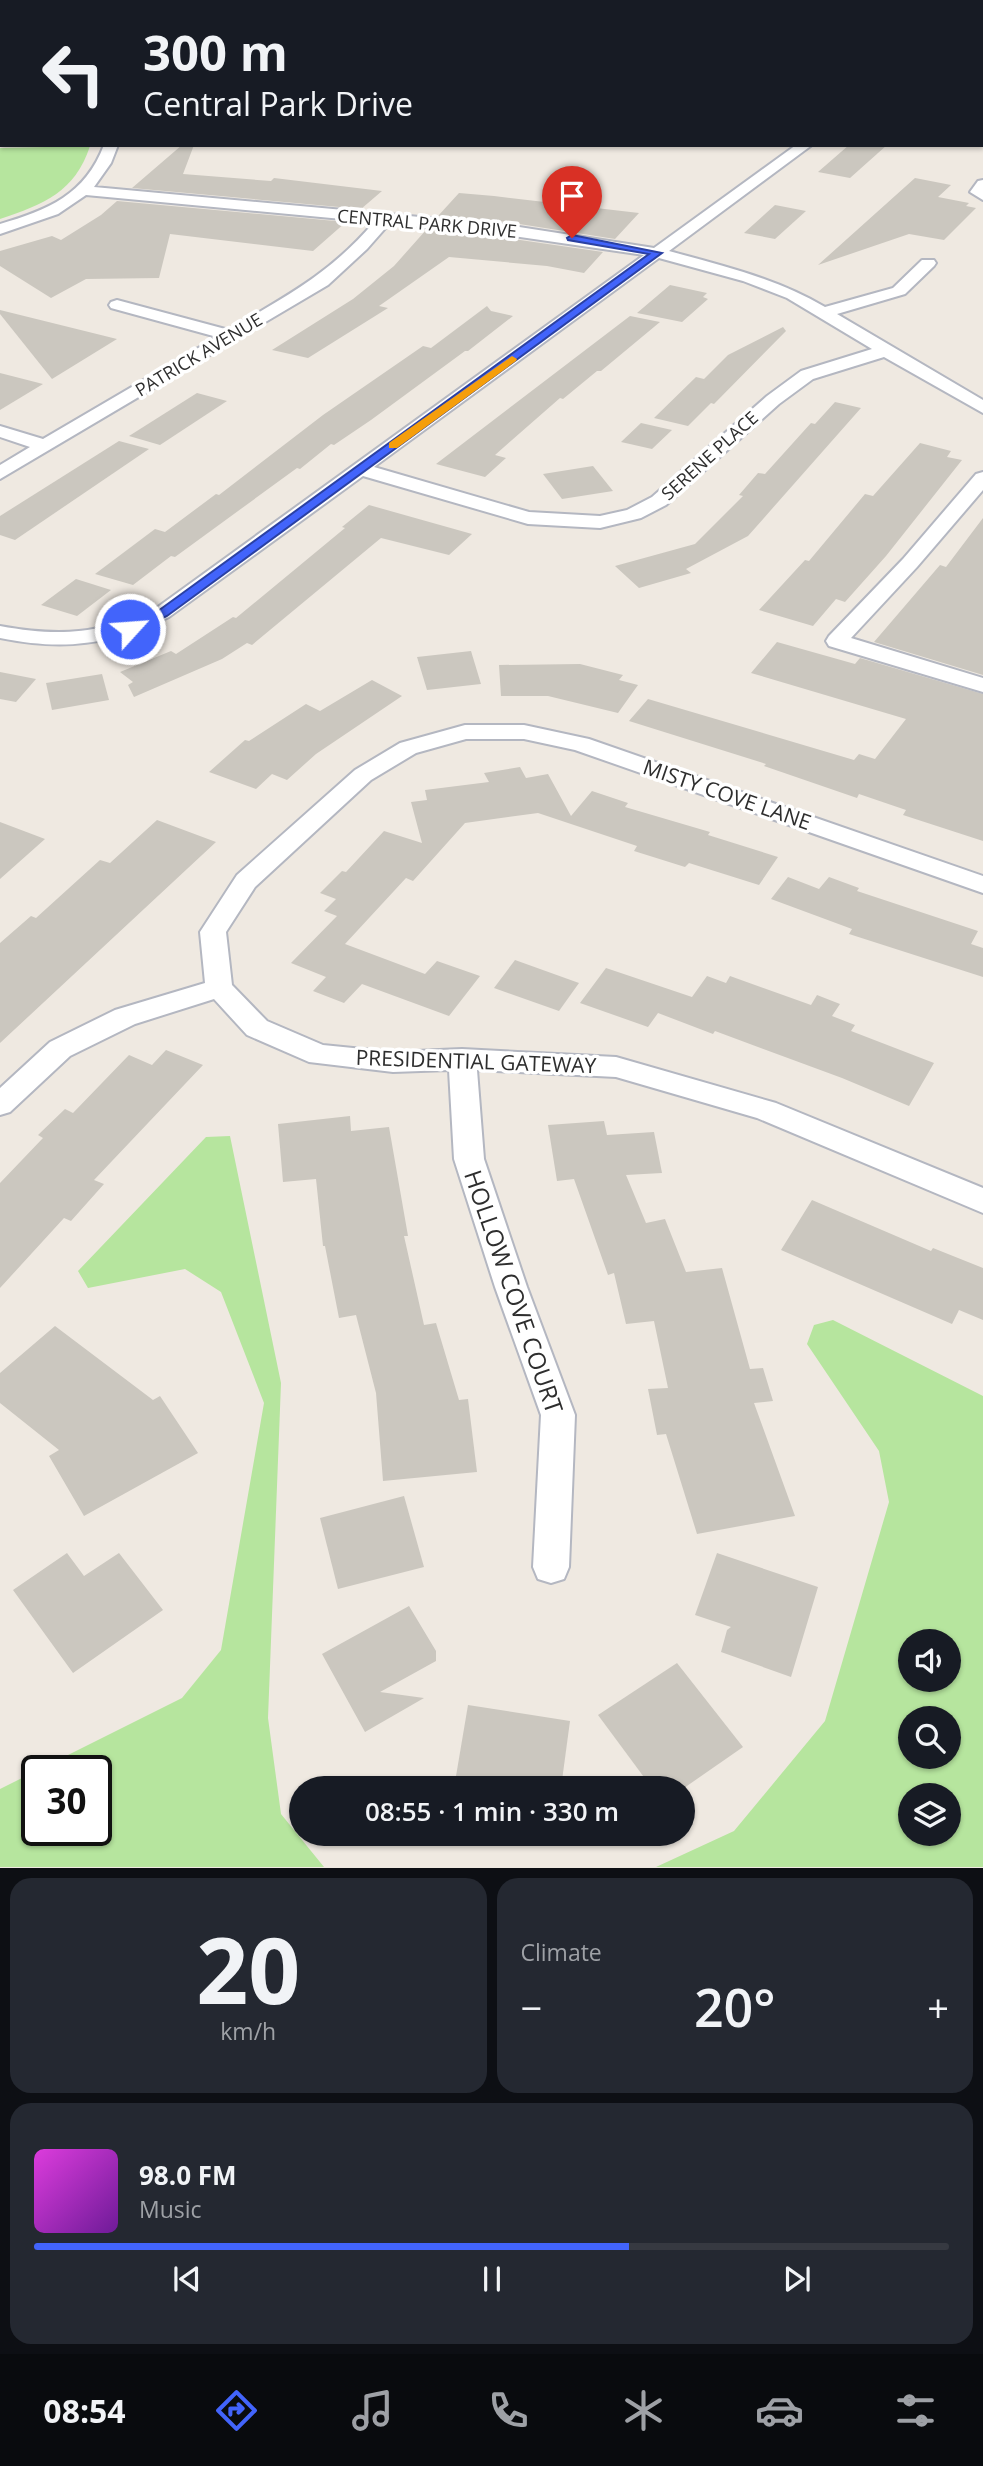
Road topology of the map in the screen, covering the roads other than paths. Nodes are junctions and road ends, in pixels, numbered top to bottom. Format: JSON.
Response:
{"nodes":[{"id":1,"x":110,"y":147,"type":"edge"},
{"id":2,"x":802,"y":147,"type":"edge"},
{"id":3,"x":983,"y":184,"type":"edge"},
{"id":4,"x":85,"y":191,"type":"junction"},
{"id":5,"x":983,"y":196,"type":"edge"},
{"id":6,"x":384,"y":220,"type":"junction"},
{"id":7,"x":0,"y":229,"type":"edge"},
{"id":8,"x":657,"y":253,"type":"junction"},
{"id":9,"x":928,"y":263,"type":"dead end"},
{"id":10,"x":117,"y":305,"type":"dead end"},
{"id":11,"x":826,"y":312,"type":"junction"},
{"id":12,"x":232,"y":336,"type":"junction"},
{"id":13,"x":888,"y":351,"type":"junction"},
{"id":14,"x":983,"y":408,"type":"edge"},
{"id":15,"x":0,"y":431,"type":"edge"},
{"id":16,"x":45,"y":446,"type":"junction"},
{"id":17,"x":360,"y":469,"type":"junction"},
{"id":18,"x":0,"y":473,"type":"edge"},
{"id":19,"x":983,"y":478,"type":"edge"},
{"id":20,"x":0,"y":632,"type":"edge"},
{"id":21,"x":983,"y":685,"type":"edge"},
{"id":22,"x":983,"y":885,"type":"edge"},
{"id":23,"x":219,"y":988,"type":"junction"},
{"id":24,"x":462,"y":1059,"type":"junction"},
{"id":25,"x":0,"y":1105,"type":"edge"},
{"id":26,"x":983,"y":1201,"type":"edge"},
{"id":27,"x":551,"y":1567,"type":"dead end"}],
"edges":[{"from":1,"to":4,"type":"street"},
{"from":2,"to":8,"type":"street"},
{"from":3,"to":5,"type":"street"},
{"from":4,"to":6,"type":"street","name":"CENTRAL PARK DRIVE"},
{"from":4,"to":7,"type":"street"},
{"from":6,"to":8,"type":"street","name":"CENTRAL PARK DRIVE"},
{"from":6,"to":12,"type":"street","name":"PATRICK AVENUE"},
{"from":8,"to":11,"type":"street","name":"CENTRAL PARK DRIVE"},
{"from":8,"to":17,"type":"street"},
{"from":9,"to":11,"type":"street"},
{"from":10,"to":12,"type":"street"},
{"from":11,"to":13,"type":"street","name":"CENTRAL PARK DRIVE"},
{"from":12,"to":16,"type":"street","name":"PATRICK AVENUE"},
{"from":13,"to":14,"type":"street","name":"CENTRAL PARK DRIVE"},
{"from":13,"to":17,"type":"street","name":"SERENE PLACE"},
{"from":15,"to":16,"type":"street"},
{"from":16,"to":18,"type":"street","name":"PATRICK AVENUE"},
{"from":17,"to":20,"type":"street"},
{"from":19,"to":21,"type":"street"},
{"from":22,"to":23,"type":"street","name":"MISTY COVE LANE"},
{"from":23,"to":24,"type":"street","name":"PRESIDENTIAL GATEWAY"},
{"from":23,"to":25,"type":"street"},
{"from":24,"to":26,"type":"street","name":"PRESIDENTIAL GATEWAY"},
{"from":24,"to":27,"type":"street","name":"HOLLOW COVE COURT"}]}
